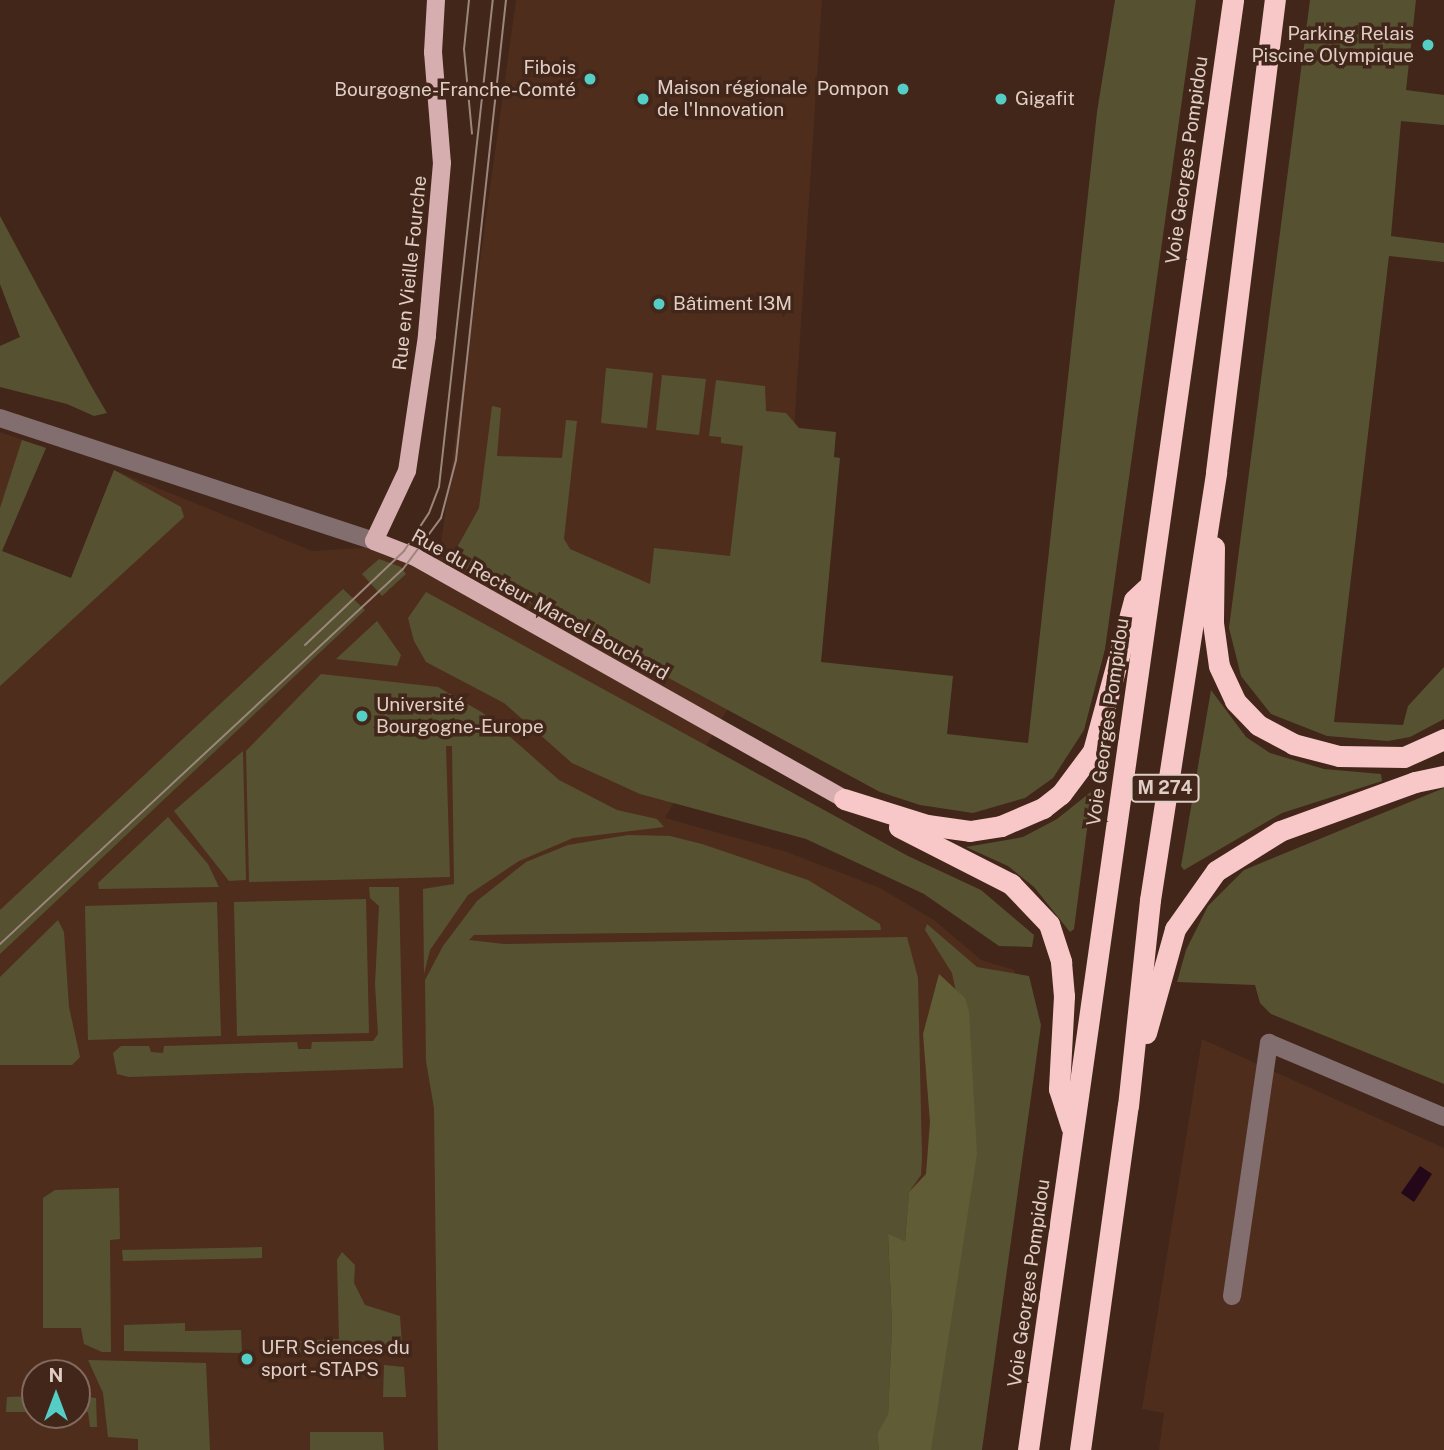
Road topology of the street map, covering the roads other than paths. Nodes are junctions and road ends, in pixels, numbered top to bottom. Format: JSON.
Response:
{"nodes":[{"id":1,"x":436,"y":0,"type":"edge"},
{"id":2,"x":1233,"y":0,"type":"edge"},
{"id":3,"x":1275,"y":0,"type":"edge"},
{"id":4,"x":0,"y":418,"type":"edge"},
{"id":5,"x":1216,"y":471,"type":"junction"},
{"id":6,"x":374,"y":541,"type":"junction"},
{"id":7,"x":1150,"y":585,"type":"junction"},
{"id":8,"x":1444,"y":739,"type":"edge"},
{"id":9,"x":1444,"y":776,"type":"edge"},
{"id":10,"x":844,"y":799,"type":"junction"},
{"id":11,"x":1128,"y":1106,"type":"junction"},
{"id":12,"x":1444,"y":1117,"type":"edge"},
{"id":13,"x":1073,"y":1134,"type":"junction"},
{"id":14,"x":1232,"y":1296,"type":"dead end"},
{"id":15,"x":1028,"y":1450,"type":"edge"},
{"id":16,"x":1080,"y":1450,"type":"edge"}],
"edges":[{"from":1,"to":6,"type":"main road","name":"Rue en Vieille Fourche"},
{"from":2,"to":7,"type":"highway","name":"Voie Georges Pompidou","number":"M 274"},
{"from":3,"to":5,"type":"highway","number":"M 274"},
{"from":4,"to":6,"type":"street","name":"Rue du Recteur Marcel Bouchard"},
{"from":5,"to":8,"type":"highway"},
{"from":5,"to":11,"type":"highway","number":"M 274"},
{"from":6,"to":10,"type":"main road","name":"Rue du Recteur Marcel Bouchard"},
{"from":7,"to":10,"type":"highway"},
{"from":7,"to":13,"type":"highway","name":"Voie Georges Pompidou","number":"M 274"},
{"from":9,"to":11,"type":"highway"},
{"from":10,"to":13,"type":"highway"},
{"from":11,"to":16,"type":"highway","number":"M 274"},
{"from":12,"to":14,"type":"street"},
{"from":13,"to":15,"type":"highway","name":"Voie Georges Pompidou","number":"M 274"}]}
